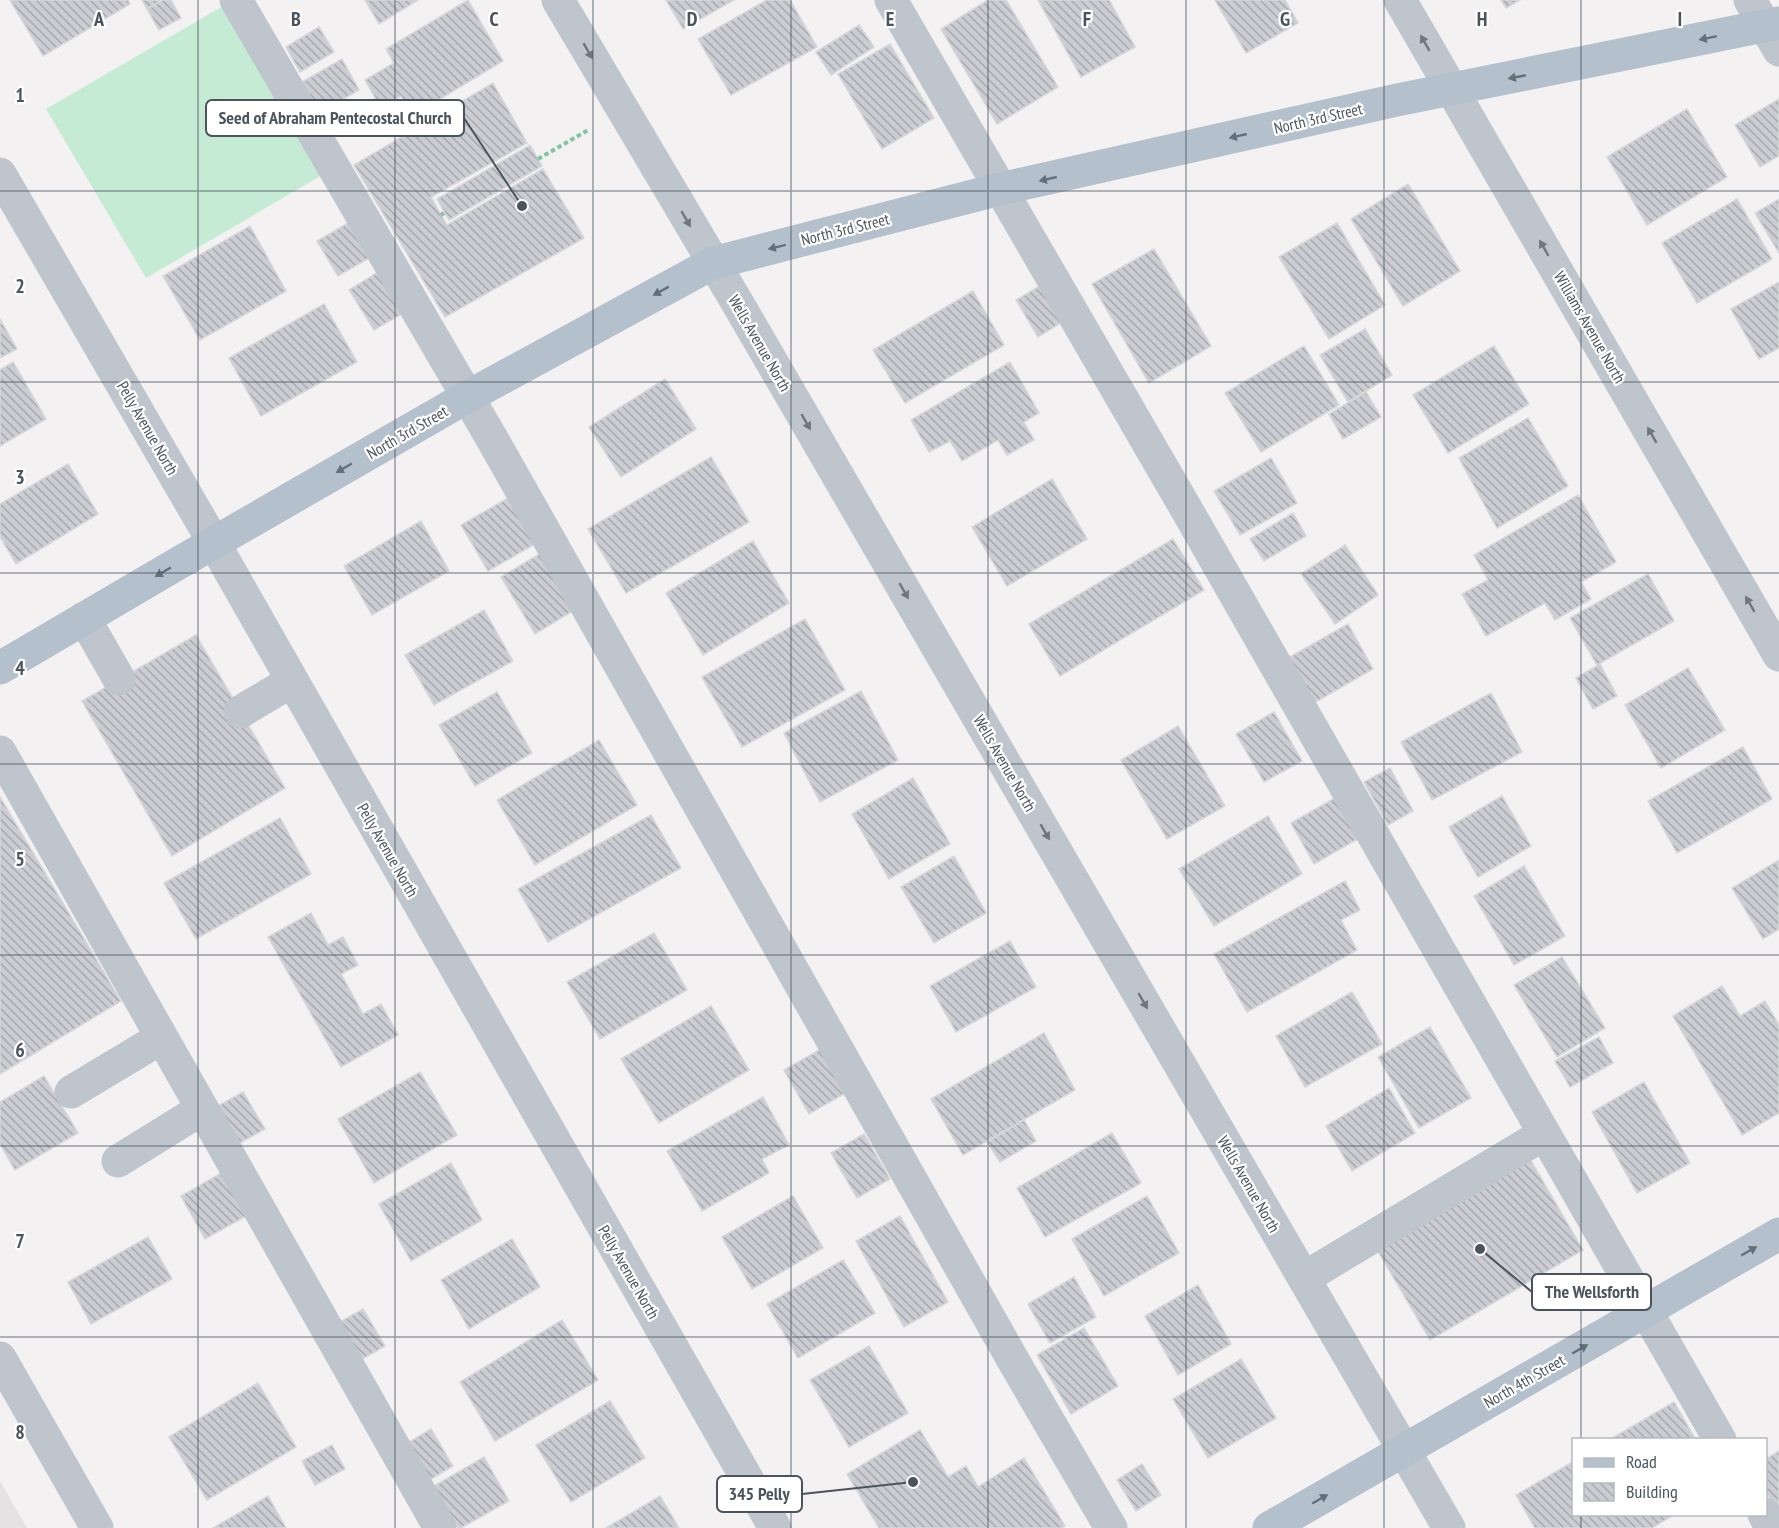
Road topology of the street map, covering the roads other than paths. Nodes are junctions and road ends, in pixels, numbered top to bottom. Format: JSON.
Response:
{"nodes":[{"id":1,"x":236,"y":0,"type":"edge"},
{"id":2,"x":558,"y":0,"type":"edge"},
{"id":3,"x":891,"y":0,"type":"edge"},
{"id":4,"x":1400,"y":0,"type":"edge"},
{"id":5,"x":1768,"y":25,"type":"edge"},
{"id":6,"x":1451,"y":88,"type":"junction"},
{"id":7,"x":0,"y":174,"type":"edge"},
{"id":8,"x":1000,"y":189,"type":"junction"},
{"id":9,"x":712,"y":263,"type":"junction"},
{"id":10,"x":467,"y":397,"type":"junction"},
{"id":11,"x":214,"y":543,"type":"junction"},
{"id":12,"x":84,"y":618,"type":"junction"},
{"id":13,"x":1779,"y":655,"type":"edge"},
{"id":14,"x":0,"y":668,"type":"edge"},
{"id":15,"x":119,"y":679,"type":"dead end"},
{"id":16,"x":292,"y":681,"type":"junction"},
{"id":17,"x":240,"y":712,"type":"dead end"},
{"id":18,"x":0,"y":752,"type":"edge"},
{"id":19,"x":161,"y":1038,"type":"junction"},
{"id":20,"x":71,"y":1092,"type":"dead end"},
{"id":21,"x":202,"y":1109,"type":"junction"},
{"id":22,"x":1544,"y":1134,"type":"junction"},
{"id":23,"x":118,"y":1161,"type":"dead end"},
{"id":24,"x":1779,"y":1234,"type":"edge"},
{"id":25,"x":1304,"y":1278,"type":"junction"},
{"id":26,"x":1646,"y":1311,"type":"junction"},
{"id":27,"x":0,"y":1358,"type":"edge"},
{"id":28,"x":1719,"y":1438,"type":"edge"},
{"id":29,"x":1404,"y":1450,"type":"junction"},
{"id":30,"x":97,"y":1528,"type":"edge"},
{"id":31,"x":440,"y":1528,"type":"edge"},
{"id":32,"x":775,"y":1528,"type":"edge"},
{"id":33,"x":1111,"y":1528,"type":"edge"},
{"id":34,"x":1269,"y":1528,"type":"edge"},
{"id":35,"x":1449,"y":1528,"type":"edge"}],
"edges":[{"from":1,"to":10,"type":"street"},
{"from":2,"to":9,"type":"street","name":"Wells Avenue North","one_way":true},
{"from":3,"to":8,"type":"street"},
{"from":6,"to":4,"type":"street","name":"Williams Avenue North","one_way":true},
{"from":5,"to":6,"type":"main road","name":"North 3rd Street","one_way":true},
{"from":6,"to":8,"type":"main road","name":"North 3rd Street","one_way":true},
{"from":13,"to":6,"type":"street","name":"Williams Avenue North","one_way":true},
{"from":7,"to":11,"type":"street","name":"Pelly Avenue North"},
{"from":8,"to":9,"type":"main road","name":"North 3rd Street","one_way":true},
{"from":8,"to":22,"type":"street"},
{"from":9,"to":10,"type":"main road","name":"North 3rd Street","one_way":true},
{"from":9,"to":25,"type":"street","name":"Wells Avenue North","one_way":true},
{"from":10,"to":11,"type":"main road","name":"North 3rd Street","one_way":true},
{"from":10,"to":33,"type":"street"},
{"from":11,"to":12,"type":"main road","name":"North 3rd Street","one_way":true},
{"from":11,"to":16,"type":"street","name":"Pelly Avenue North"},
{"from":12,"to":14,"type":"main road","name":"North 3rd Street"},
{"from":12,"to":15,"type":"street"},
{"from":16,"to":17,"type":"street"},
{"from":16,"to":32,"type":"street","name":"Pelly Avenue North"},
{"from":18,"to":19,"type":"street"},
{"from":19,"to":20,"type":"street"},
{"from":19,"to":21,"type":"street"},
{"from":21,"to":23,"type":"street"},
{"from":21,"to":31,"type":"street"},
{"from":22,"to":25,"type":"street"},
{"from":22,"to":26,"type":"street"},
{"from":26,"to":24,"type":"main road","name":"North 4th Street","one_way":true},
{"from":25,"to":29,"type":"street","name":"Wells Avenue North"},
{"from":26,"to":28,"type":"street"},
{"from":29,"to":26,"type":"main road","name":"North 4th Street","one_way":true},
{"from":27,"to":30,"type":"street"},
{"from":34,"to":29,"type":"main road","name":"North 4th Street","one_way":true},
{"from":29,"to":35,"type":"street","name":"Wells Avenue North"}]}
